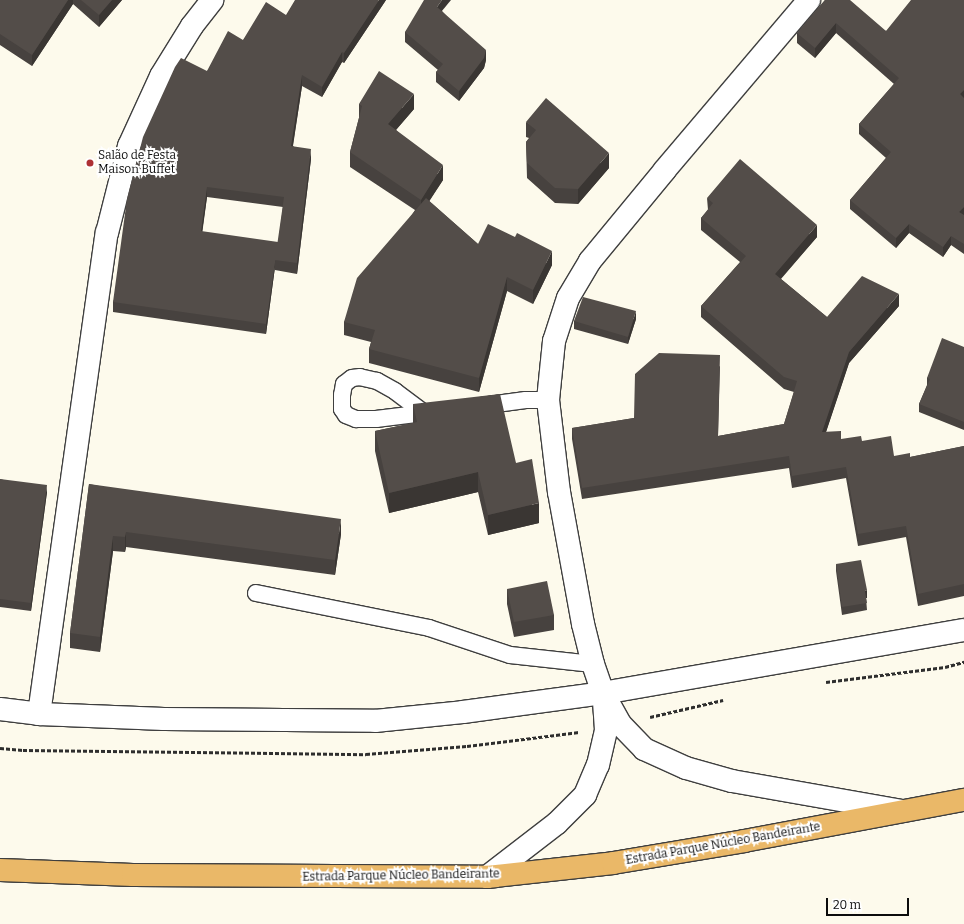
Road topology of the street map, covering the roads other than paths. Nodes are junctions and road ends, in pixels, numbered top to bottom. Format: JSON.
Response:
{"nodes":[{"id":1,"x":212,"y":0,"type":"edge"},
{"id":2,"x":809,"y":0,"type":"edge"},
{"id":3,"x":548,"y":400,"type":"junction"},
{"id":4,"x":424,"y":413,"type":"junction"},
{"id":5,"x":256,"y":593,"type":"dead end"},
{"id":6,"x":964,"y":630,"type":"edge"},
{"id":7,"x":593,"y":664,"type":"junction"},
{"id":8,"x":603,"y":693,"type":"junction"},
{"id":9,"x":0,"y":709,"type":"edge"},
{"id":10,"x":39,"y":714,"type":"junction"},
{"id":11,"x":964,"y":800,"type":"edge"},
{"id":12,"x":902,"y":810,"type":"junction"},
{"id":13,"x":0,"y":870,"type":"edge"},
{"id":14,"x":487,"y":877,"type":"junction"}],
"edges":[{"from":1,"to":10,"type":"street"},
{"from":2,"to":3,"type":"street"},
{"from":3,"to":4,"type":"lane"},
{"from":3,"to":7,"type":"street"},
{"from":4,"to":4,"type":"lane"},
{"from":5,"to":7,"type":"lane"},
{"from":6,"to":8,"type":"street"},
{"from":7,"to":8,"type":"street"},
{"from":8,"to":10,"type":"street"},
{"from":8,"to":12,"type":"street"},
{"from":8,"to":14,"type":"street"},
{"from":9,"to":10,"type":"street"},
{"from":11,"to":12,"type":"highway","name":"Estrada Parque Núcleo Bandeirante"},
{"from":12,"to":14,"type":"highway","name":"Estrada Parque Núcleo Bandeirante"},
{"from":13,"to":14,"type":"highway","name":"Estrada Parque Núcleo Bandeirante"}]}
